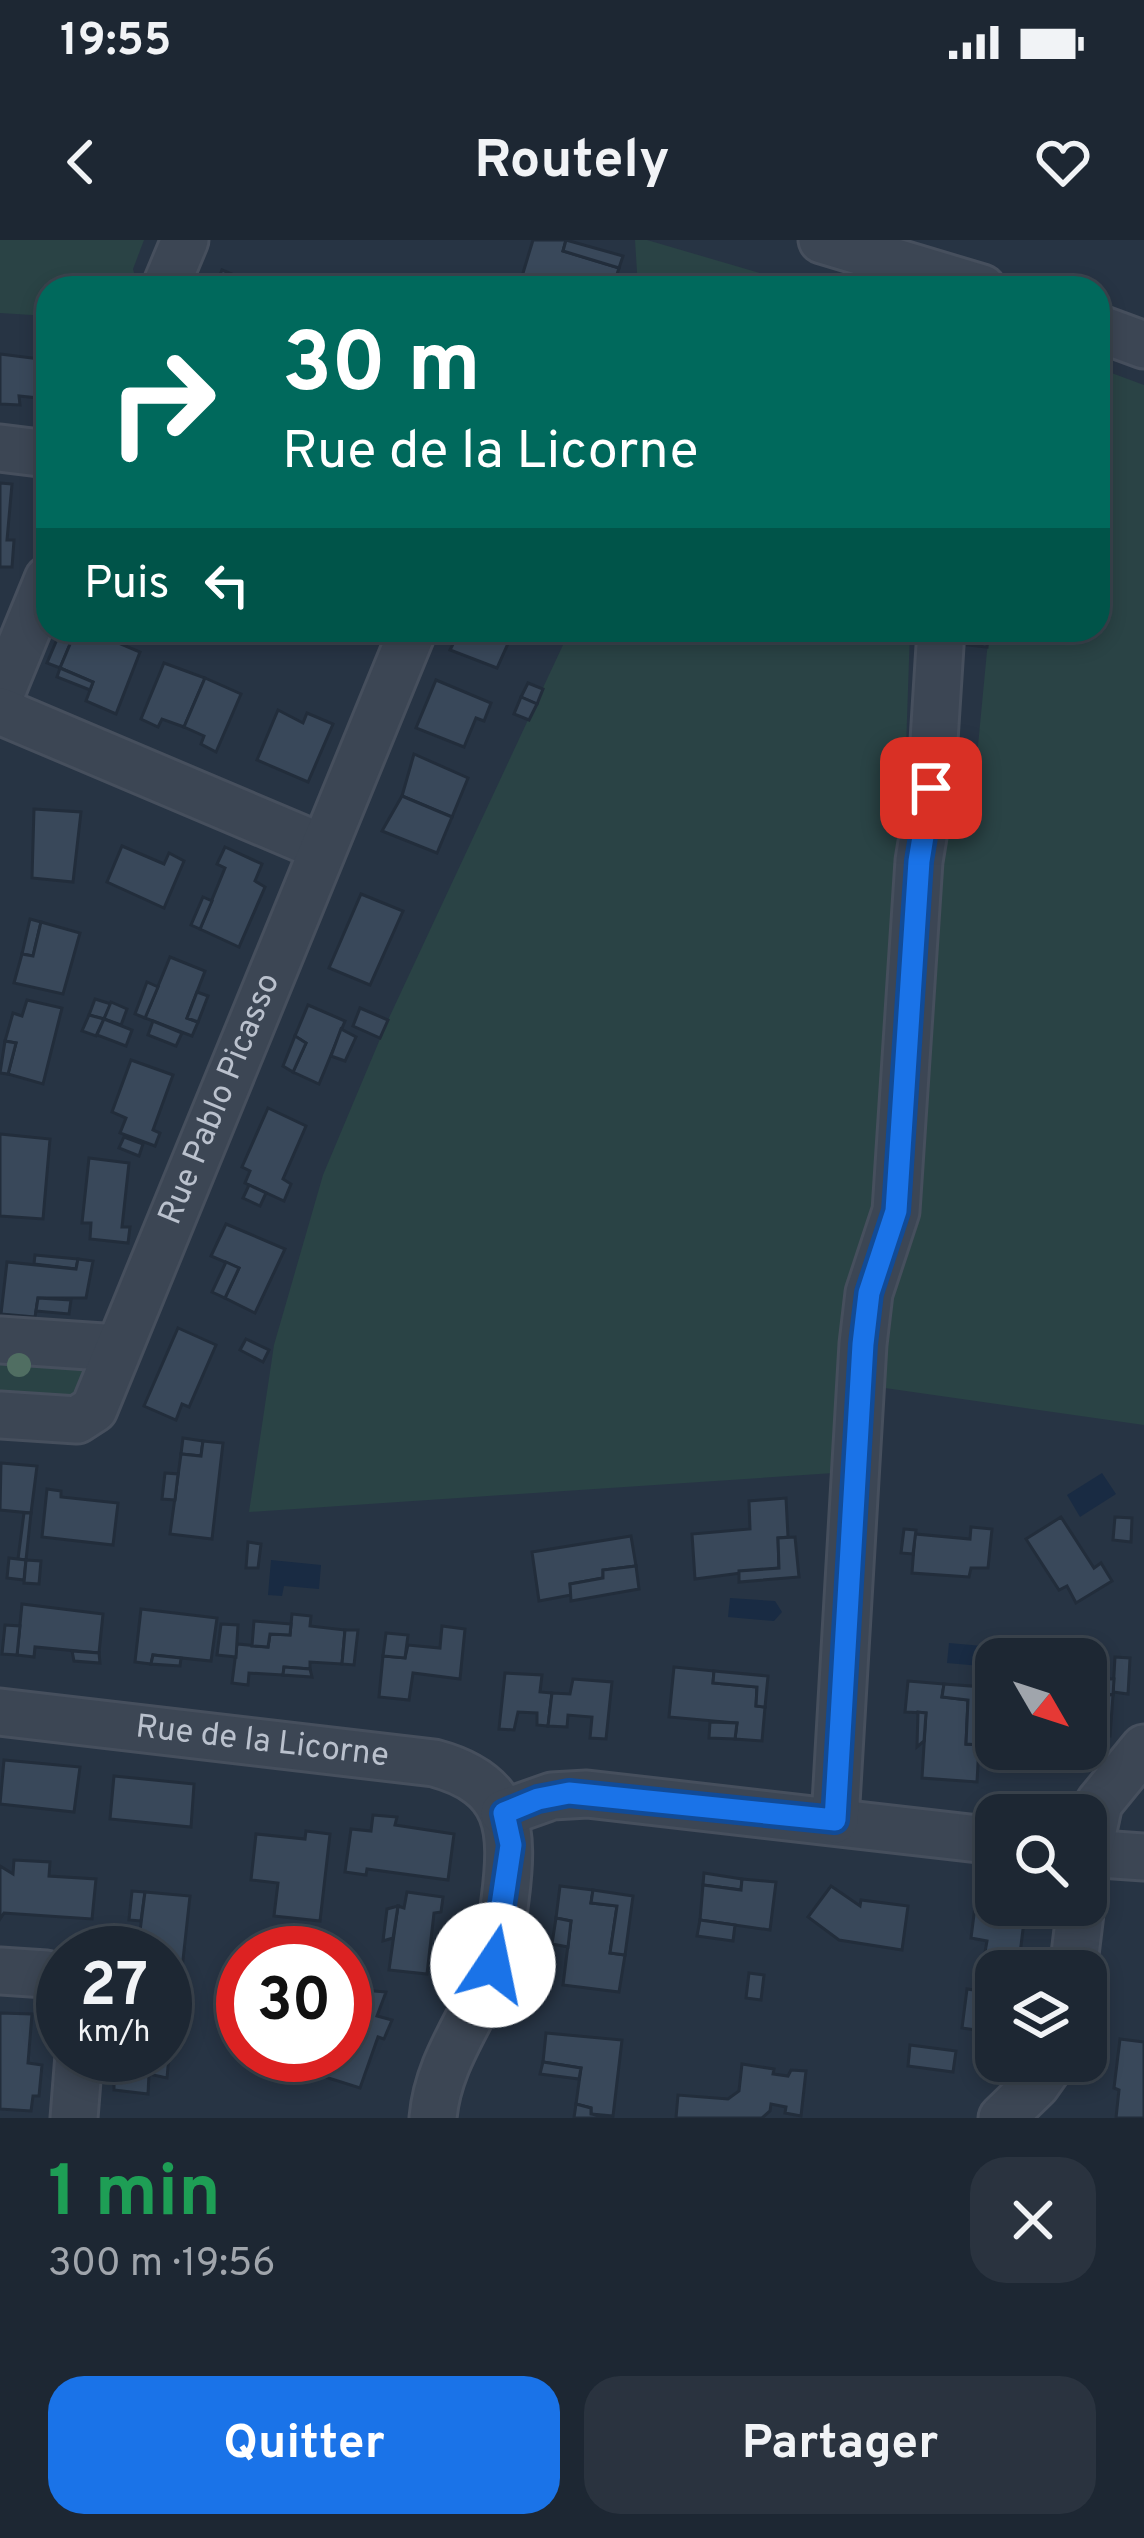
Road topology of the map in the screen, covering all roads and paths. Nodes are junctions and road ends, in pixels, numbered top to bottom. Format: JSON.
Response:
{"nodes":[{"id":1,"x":185,"y":240,"type":"edge"},
{"id":2,"x":822,"y":240,"type":"edge"},
{"id":3,"x":170,"y":276,"type":"edge"},
{"id":4,"x":940,"y":276,"type":"edge"},
{"id":5,"x":1110,"y":332,"type":"edge"},
{"id":6,"x":1144,"y":344,"type":"edge"},
{"id":7,"x":0,"y":448,"type":"edge"},
{"id":8,"x":36,"y":452,"type":"edge"},
{"id":9,"x":36,"y":608,"type":"edge"},
{"id":10,"x":408,"y":642,"type":"edge"},
{"id":11,"x":940,"y":642,"type":"edge"},
{"id":12,"x":0,"y":696,"type":"edge"},
{"id":13,"x":0,"y":711,"type":"edge"},
{"id":14,"x":321,"y":847,"type":"junction"},
{"id":15,"x":0,"y":1340,"type":"edge"},
{"id":16,"x":118,"y":1348,"type":"junction"},
{"id":17,"x":0,"y":1415,"type":"edge"},
{"id":18,"x":0,"y":1712,"type":"edge"},
{"id":19,"x":1144,"y":1748,"type":"edge"},
{"id":20,"x":1107,"y":1795,"type":"edge"},
{"id":21,"x":504,"y":1813,"type":"junction"},
{"id":22,"x":835,"y":1820,"type":"junction"},
{"id":23,"x":975,"y":1838,"type":"edge"},
{"id":24,"x":1107,"y":1854,"type":"edge"},
{"id":25,"x":1144,"y":1857,"type":"edge"},
{"id":26,"x":0,"y":1971,"type":"edge"},
{"id":27,"x":36,"y":1973,"type":"edge"},
{"id":28,"x":77,"y":2082,"type":"edge"},
{"id":29,"x":1038,"y":2082,"type":"edge"},
{"id":30,"x":74,"y":2118,"type":"edge"},
{"id":31,"x":433,"y":2118,"type":"edge"},
{"id":32,"x":1002,"y":2118,"type":"edge"}],
"edges":[{"from":1,"to":3,"type":"street"},
{"from":2,"to":4,"type":"street"},
{"from":5,"to":6,"type":"street"},
{"from":7,"to":8,"type":"street"},
{"from":9,"to":12,"type":"street"},
{"from":10,"to":14,"type":"street","name":"Rue Pablo Picasso"},
{"from":11,"to":22,"type":"street"},
{"from":13,"to":14,"type":"street"},
{"from":14,"to":16,"type":"street","name":"Rue Pablo Picasso"},
{"from":15,"to":16,"type":"street"},
{"from":16,"to":17,"type":"street","name":"Rue Pablo Picasso"},
{"from":18,"to":21,"type":"street","name":"Rue de la Licorne"},
{"from":19,"to":20,"type":"street"},
{"from":21,"to":22,"type":"street"},
{"from":21,"to":31,"type":"street"},
{"from":22,"to":23,"type":"street"},
{"from":24,"to":25,"type":"street"},
{"from":26,"to":27,"type":"street"},
{"from":28,"to":30,"type":"street"},
{"from":29,"to":32,"type":"street"}]}
